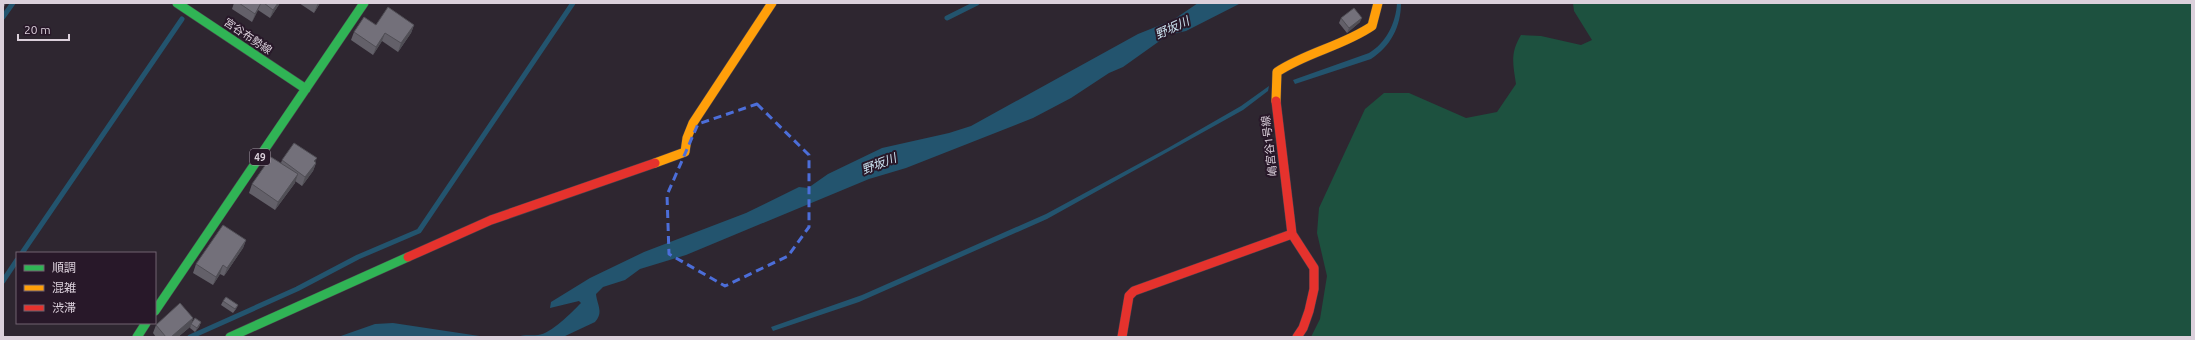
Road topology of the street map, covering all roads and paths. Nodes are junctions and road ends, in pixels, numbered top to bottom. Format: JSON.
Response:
{"nodes":[{"id":1,"x":177,"y":3,"type":"edge"},
{"id":2,"x":364,"y":3,"type":"edge"},
{"id":3,"x":772,"y":3,"type":"edge"},
{"id":4,"x":1378,"y":3,"type":"edge"},
{"id":5,"x":306,"y":89,"type":"junction"},
{"id":6,"x":1292,"y":234,"type":"junction"},
{"id":7,"x":156,"y":310,"type":"edge"},
{"id":8,"x":145,"y":324,"type":"edge"},
{"id":9,"x":136,"y":337,"type":"edge"},
{"id":10,"x":230,"y":337,"type":"edge"},
{"id":11,"x":1122,"y":337,"type":"edge"},
{"id":12,"x":1297,"y":337,"type":"edge"}],
"edges":[{"from":1,"to":5,"type":"street","name":"宮谷布勢線"},
{"from":2,"to":5,"type":"street","number":"49"},
{"from":3,"to":10,"type":"street"},
{"from":4,"to":6,"type":"street","name":"嶋宮谷1号線"},
{"from":5,"to":7,"type":"street","number":"49"},
{"from":6,"to":11,"type":"street"},
{"from":6,"to":12,"type":"street","name":"嶋宮谷1号線"},
{"from":8,"to":9,"type":"street"}]}
